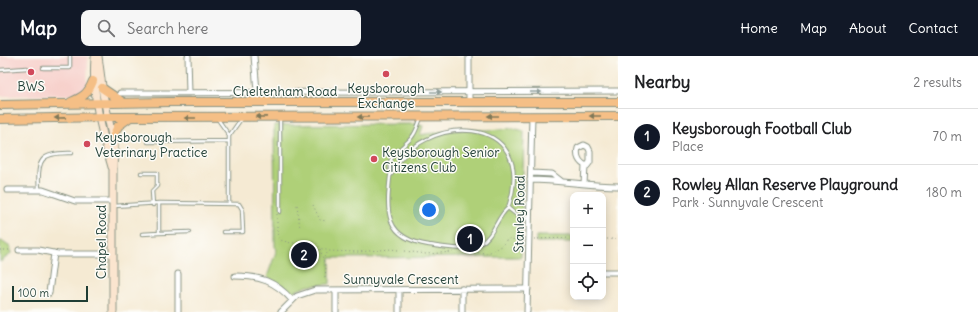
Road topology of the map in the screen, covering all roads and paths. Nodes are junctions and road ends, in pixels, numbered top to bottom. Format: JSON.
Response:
{"nodes":[{"id":1,"x":70,"y":56,"type":"edge"},
{"id":2,"x":97,"y":56,"type":"edge"},
{"id":3,"x":188,"y":56,"type":"edge"},
{"id":4,"x":254,"y":56,"type":"edge"},
{"id":5,"x":469,"y":56,"type":"edge"},
{"id":6,"x":27,"y":68,"type":"dead end"},
{"id":7,"x":43,"y":68,"type":"dead end"},
{"id":8,"x":0,"y":70,"type":"edge"},
{"id":9,"x":93,"y":81,"type":"junction"},
{"id":10,"x":102,"y":88,"type":"junction"},
{"id":11,"x":618,"y":91,"type":"edge"},
{"id":12,"x":469,"y":92,"type":"junction"},
{"id":13,"x":120,"y":93,"type":"dead end"},
{"id":14,"x":189,"y":93,"type":"junction"},
{"id":15,"x":257,"y":93,"type":"junction"},
{"id":16,"x":469,"y":102,"type":"junction"},
{"id":17,"x":532,"y":102,"type":"junction"},
{"id":18,"x":618,"y":102,"type":"edge"},
{"id":19,"x":258,"y":103,"type":"junction"},
{"id":20,"x":64,"y":104,"type":"junction"},
{"id":21,"x":96,"y":104,"type":"junction"},
{"id":22,"x":105,"y":104,"type":"junction"},
{"id":23,"x":125,"y":104,"type":"junction"},
{"id":24,"x":0,"y":105,"type":"edge"},
{"id":25,"x":422,"y":116,"type":"junction"},
{"id":26,"x":469,"y":116,"type":"junction"},
{"id":27,"x":532,"y":116,"type":"junction"},
{"id":28,"x":618,"y":116,"type":"edge"},
{"id":29,"x":109,"y":117,"type":"junction"},
{"id":30,"x":280,"y":117,"type":"junction"},
{"id":31,"x":99,"y":118,"type":"junction"},
{"id":32,"x":130,"y":118,"type":"junction"},
{"id":33,"x":217,"y":118,"type":"junction"},
{"id":34,"x":243,"y":118,"type":"junction"},
{"id":35,"x":0,"y":120,"type":"edge"},
{"id":36,"x":229,"y":136,"type":"junction"},
{"id":37,"x":113,"y":137,"type":"junction"},
{"id":38,"x":229,"y":141,"type":"junction"},
{"id":39,"x":148,"y":142,"type":"dead end"},
{"id":40,"x":72,"y":153,"type":"dead end"},
{"id":41,"x":585,"y":166,"type":"dead end"},
{"id":42,"x":113,"y":171,"type":"junction"},
{"id":43,"x":141,"y":173,"type":"dead end"},
{"id":44,"x":531,"y":173,"type":"junction"},
{"id":45,"x":390,"y":178,"type":"junction"},
{"id":46,"x":530,"y":180,"type":"junction"},
{"id":47,"x":562,"y":182,"type":"junction"},
{"id":48,"x":584,"y":184,"type":"junction"},
{"id":49,"x":618,"y":186,"type":"edge"},
{"id":50,"x":7,"y":190,"type":"dead end"},
{"id":51,"x":39,"y":190,"type":"junction"},
{"id":52,"x":113,"y":203,"type":"junction"},
{"id":53,"x":159,"y":203,"type":"junction"},
{"id":54,"x":230,"y":203,"type":"junction"},
{"id":55,"x":153,"y":205,"type":"junction"},
{"id":56,"x":297,"y":205,"type":"dead end"},
{"id":57,"x":312,"y":205,"type":"dead end"},
{"id":58,"x":508,"y":208,"type":"junction"},
{"id":59,"x":280,"y":212,"type":"dead end"},
{"id":60,"x":277,"y":213,"type":"dead end"},
{"id":61,"x":529,"y":219,"type":"junction"},
{"id":62,"x":327,"y":221,"type":"dead end"},
{"id":63,"x":300,"y":228,"type":"dead end"},
{"id":64,"x":190,"y":232,"type":"dead end"},
{"id":65,"x":223,"y":232,"type":"dead end"},
{"id":66,"x":159,"y":233,"type":"junction"},
{"id":67,"x":142,"y":234,"type":"dead end"},
{"id":68,"x":570,"y":238,"type":"edge"},
{"id":69,"x":618,"y":239,"type":"edge"},
{"id":70,"x":529,"y":240,"type":"junction"},
{"id":71,"x":606,"y":240,"type":"edge"},
{"id":72,"x":320,"y":248,"type":"junction"},
{"id":73,"x":0,"y":250,"type":"edge"},
{"id":74,"x":11,"y":250,"type":"dead end"},
{"id":75,"x":19,"y":250,"type":"dead end"},
{"id":76,"x":329,"y":251,"type":"junction"},
{"id":77,"x":455,"y":252,"type":"dead end"},
{"id":78,"x":465,"y":252,"type":"dead end"},
{"id":79,"x":54,"y":253,"type":"junction"},
{"id":80,"x":113,"y":254,"type":"junction"},
{"id":81,"x":324,"y":257,"type":"junction"},
{"id":82,"x":606,"y":272,"type":"edge"},
{"id":83,"x":618,"y":272,"type":"edge"},
{"id":84,"x":178,"y":274,"type":"dead end"},
{"id":85,"x":235,"y":276,"type":"dead end"},
{"id":86,"x":324,"y":284,"type":"dead end"},
{"id":87,"x":528,"y":289,"type":"junction"},
{"id":88,"x":336,"y":290,"type":"junction"},
{"id":89,"x":398,"y":290,"type":"junction"},
{"id":90,"x":462,"y":290,"type":"junction"},
{"id":91,"x":49,"y":293,"type":"dead end"},
{"id":92,"x":292,"y":300,"type":"junction"},
{"id":93,"x":113,"y":312,"type":"edge"},
{"id":94,"x":178,"y":312,"type":"edge"},
{"id":95,"x":281,"y":312,"type":"edge"},
{"id":96,"x":336,"y":312,"type":"edge"},
{"id":97,"x":399,"y":312,"type":"edge"},
{"id":98,"x":462,"y":312,"type":"edge"},
{"id":99,"x":527,"y":312,"type":"edge"}],
"edges":[{"from":1,"to":7,"type":"lane"},
{"from":2,"to":9,"type":"main road","name":"Chapel Road"},
{"from":2,"to":10,"type":"main road","name":"Chapel Road"},
{"from":3,"to":14,"type":"street"},
{"from":4,"to":15,"type":"street"},
{"from":5,"to":12,"type":"street"},
{"from":6,"to":8,"type":"lane"},
{"from":9,"to":20,"type":"main road"},
{"from":9,"to":21,"type":"main road","name":"Chapel Road"},
{"from":10,"to":22,"type":"main road","name":"Chapel Road"},
{"from":10,"to":23,"type":"main road"},
{"from":12,"to":11,"type":"street","name":"Cheltenham Road","one_way":true},
{"from":15,"to":12,"type":"street","name":"Cheltenham Road","one_way":true},
{"from":12,"to":16,"type":"street"},
{"from":13,"to":14,"type":"street","name":"Cheltenham Road"},
{"from":14,"to":15,"type":"street","name":"Cheltenham Road"},
{"from":15,"to":19,"type":"street"},
{"from":16,"to":17,"type":"main road","name":"Cheltenham Road"},
{"from":16,"to":19,"type":"main road","name":"Cheltenham Road"},
{"from":16,"to":26,"type":"main road"},
{"from":17,"to":18,"type":"main road","name":"Cheltenham Road"},
{"from":17,"to":27,"type":"main road"},
{"from":19,"to":23,"type":"main road","name":"Cheltenham Road"},
{"from":20,"to":21,"type":"main road","name":"Cheltenham Road"},
{"from":20,"to":24,"type":"main road","name":"Cheltenham Road"},
{"from":21,"to":22,"type":"main road","name":"Cheltenham Road"},
{"from":21,"to":31,"type":"main road","name":"Chapel Road"},
{"from":22,"to":23,"type":"main road","name":"Cheltenham Road"},
{"from":22,"to":29,"type":"main road","name":"Chapel Road"},
{"from":25,"to":26,"type":"main road","name":"Cheltenham Road"},
{"from":25,"to":30,"type":"main road","name":"Cheltenham Road","one_way":true},
{"from":25,"to":45,"type":"lane"},
{"from":27,"to":26,"type":"main road","name":"Cheltenham Road","one_way":true},
{"from":28,"to":27,"type":"main road","name":"Cheltenham Road","one_way":true},
{"from":27,"to":44,"type":"street","name":"Stanley Road"},
{"from":29,"to":31,"type":"main road","name":"Cheltenham Road"},
{"from":29,"to":32,"type":"main road","name":"Cheltenham Road"},
{"from":29,"to":37,"type":"main road","name":"Chapel Road"},
{"from":30,"to":34,"type":"main road","name":"Cheltenham Road","one_way":true},
{"from":30,"to":59,"type":"lane"},
{"from":31,"to":35,"type":"main road","name":"Cheltenham Road","one_way":true},
{"from":31,"to":42,"type":"main road","name":"Chapel Road"},
{"from":33,"to":32,"type":"main road","name":"Cheltenham Road","one_way":true},
{"from":32,"to":37,"type":"main road"},
{"from":33,"to":34,"type":"main road","name":"Cheltenham Road"},
{"from":33,"to":36,"type":"lane"},
{"from":34,"to":36,"type":"lane"},
{"from":36,"to":38,"type":"lane"},
{"from":37,"to":42,"type":"main road","name":"Chapel Road"},
{"from":38,"to":39,"type":"lane"},
{"from":38,"to":54,"type":"lane"},
{"from":40,"to":51,"type":"lane"},
{"from":41,"to":48,"type":"street"},
{"from":42,"to":52,"type":"main road","name":"Chapel Road"},
{"from":43,"to":55,"type":"lane"},
{"from":44,"to":46,"type":"street","name":"Stanley Road"},
{"from":44,"to":47,"type":"street"},
{"from":45,"to":58,"type":"lane"},
{"from":45,"to":58,"type":"lane"},
{"from":46,"to":47,"type":"street"},
{"from":46,"to":61,"type":"street","name":"Stanley Road"},
{"from":47,"to":48,"type":"street"},
{"from":48,"to":49,"type":"street"},
{"from":50,"to":51,"type":"street"},
{"from":51,"to":52,"type":"street"},
{"from":52,"to":55,"type":"lane"},
{"from":52,"to":80,"type":"main road","name":"Chapel Road"},
{"from":53,"to":54,"type":"lane"},
{"from":53,"to":55,"type":"lane"},
{"from":53,"to":66,"type":"lane"},
{"from":54,"to":65,"type":"lane"},
{"from":56,"to":63,"type":"path"},
{"from":57,"to":62,"type":"path"},
{"from":58,"to":61,"type":"lane"},
{"from":60,"to":72,"type":"path"},
{"from":61,"to":70,"type":"street","name":"Stanley Road"},
{"from":64,"to":66,"type":"lane"},
{"from":66,"to":67,"type":"lane"},
{"from":68,"to":70,"type":"path"},
{"from":69,"to":71,"type":"path"},
{"from":70,"to":78,"type":"path"},
{"from":70,"to":87,"type":"street","name":"Stanley Road"},
{"from":72,"to":76,"type":"path"},
{"from":72,"to":81,"type":"path"},
{"from":73,"to":74,"type":"path"},
{"from":75,"to":79,"type":"street"},
{"from":76,"to":77,"type":"path"},
{"from":76,"to":81,"type":"path"},
{"from":79,"to":80,"type":"street"},
{"from":79,"to":91,"type":"street"},
{"from":80,"to":93,"type":"main road","name":"Chapel Road"},
{"from":81,"to":86,"type":"path"},
{"from":82,"to":83,"type":"street"},
{"from":84,"to":94,"type":"street"},
{"from":85,"to":92,"type":"street"},
{"from":87,"to":90,"type":"street","name":"Sunnyvale Crescent"},
{"from":87,"to":99,"type":"street","name":"Stanley Road"},
{"from":88,"to":89,"type":"street","name":"Sunnyvale Crescent"},
{"from":88,"to":92,"type":"street","name":"Sunnyvale Crescent"},
{"from":88,"to":96,"type":"street"},
{"from":89,"to":90,"type":"street","name":"Sunnyvale Crescent"},
{"from":89,"to":97,"type":"street"},
{"from":90,"to":98,"type":"street"},
{"from":92,"to":95,"type":"street","name":"Sunnyvale Crescent"}]}
